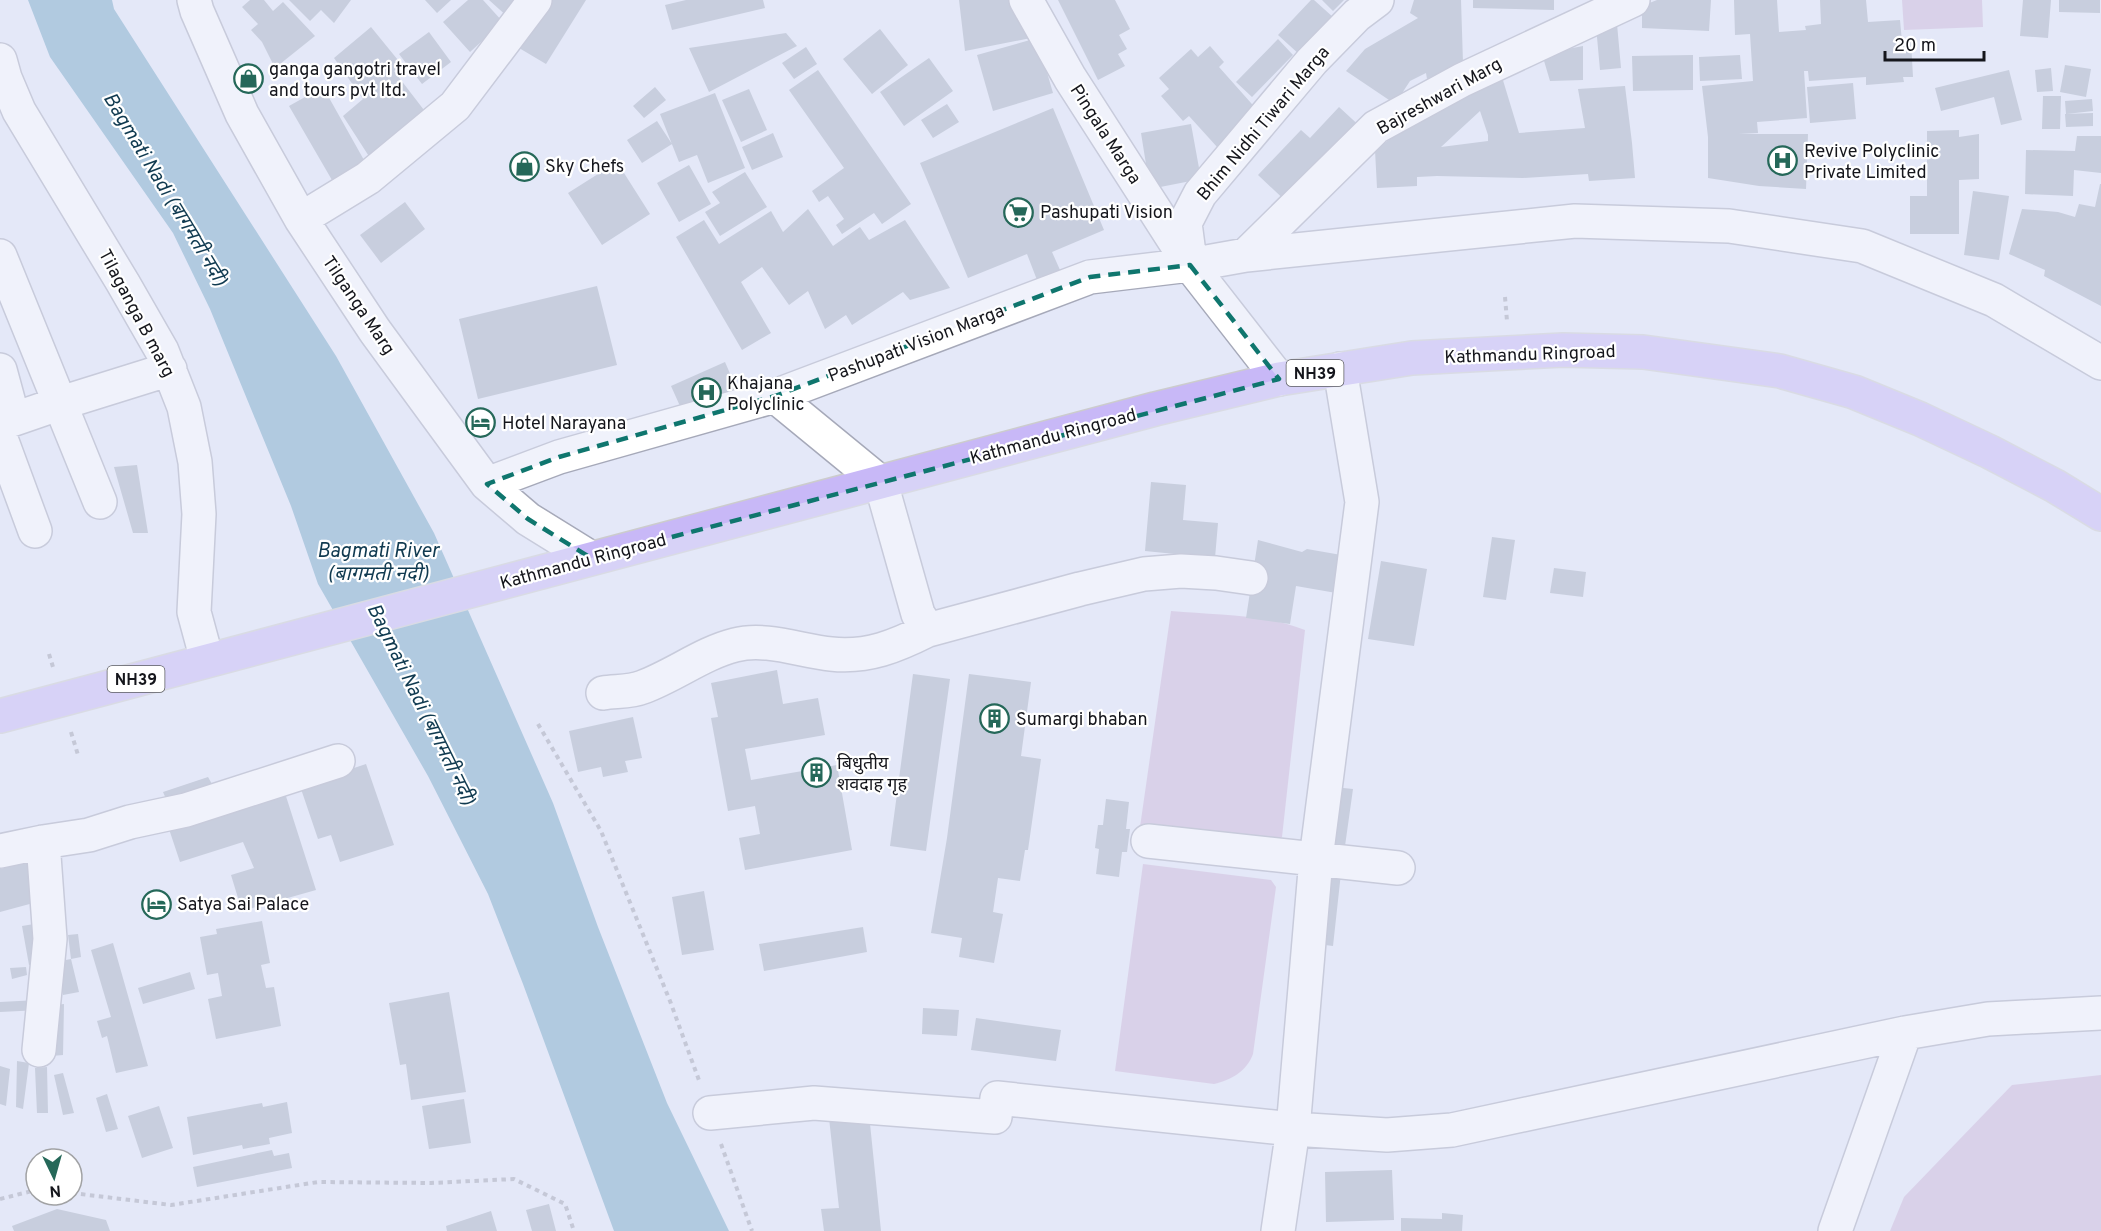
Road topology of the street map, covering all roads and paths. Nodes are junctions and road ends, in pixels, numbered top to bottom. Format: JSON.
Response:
{"nodes":[{"id":1,"x":194,"y":0,"type":"edge"},
{"id":2,"x":535,"y":0,"type":"edge"},
{"id":3,"x":1026,"y":0,"type":"edge"},
{"id":4,"x":1377,"y":0,"type":"edge"},
{"id":5,"x":1633,"y":0,"type":"edge"},
{"id":6,"x":0,"y":60,"type":"edge"},
{"id":7,"x":301,"y":219,"type":"junction"},
{"id":8,"x":1246,"y":255,"type":"junction"},
{"id":9,"x":0,"y":256,"type":"edge"},
{"id":10,"x":1191,"y":265,"type":"junction"},
{"id":11,"x":2101,"y":363,"type":"edge"},
{"id":12,"x":170,"y":369,"type":"junction"},
{"id":13,"x":1340,"y":369,"type":"junction"},
{"id":14,"x":0,"y":370,"type":"edge"},
{"id":15,"x":1279,"y":379,"type":"junction"},
{"id":16,"x":775,"y":396,"type":"junction"},
{"id":17,"x":61,"y":403,"type":"junction"},
{"id":18,"x":4,"y":426,"type":"edge"},
{"id":19,"x":881,"y":483,"type":"junction"},
{"id":20,"x":488,"y":484,"type":"junction"},
{"id":21,"x":100,"y":502,"type":"dead end"},
{"id":22,"x":2101,"y":514,"type":"edge"},
{"id":23,"x":35,"y":531,"type":"dead end"},
{"id":24,"x":591,"y":558,"type":"junction"},
{"id":25,"x":1251,"y":578,"type":"dead end"},
{"id":26,"x":928,"y":630,"type":"junction"},
{"id":27,"x":207,"y":660,"type":"junction"},
{"id":28,"x":603,"y":693,"type":"dead end"},
{"id":29,"x":0,"y":716,"type":"edge"},
{"id":30,"x":538,"y":724,"type":"dead end"},
{"id":31,"x":338,"y":760,"type":"dead end"},
{"id":32,"x":1148,"y":841,"type":"dead end"},
{"id":33,"x":43,"y":842,"type":"junction"},
{"id":34,"x":0,"y":851,"type":"edge"},
{"id":35,"x":1316,"y":858,"type":"junction"},
{"id":36,"x":1398,"y":868,"type":"dead end"},
{"id":37,"x":2101,"y":1013,"type":"edge"},
{"id":38,"x":1905,"y":1033,"type":"junction"},
{"id":39,"x":39,"y":1050,"type":"dead end"},
{"id":40,"x":710,"y":1113,"type":"junction"},
{"id":41,"x":1293,"y":1129,"type":"junction"},
{"id":42,"x":24,"y":1193,"type":"edge"},
{"id":43,"x":84,"y":1194,"type":"edge"},
{"id":44,"x":0,"y":1199,"type":"edge"},
{"id":45,"x":574,"y":1231,"type":"edge"},
{"id":46,"x":752,"y":1231,"type":"edge"},
{"id":47,"x":1278,"y":1231,"type":"edge"},
{"id":48,"x":1835,"y":1231,"type":"edge"}],
"edges":[{"from":1,"to":7,"type":"street","name":"Tilganga Marg"},
{"from":2,"to":7,"type":"street"},
{"from":3,"to":10,"type":"street","name":"Pingala Marga"},
{"from":4,"to":10,"type":"street","name":"Bhim Nidhi Tiwari Marga"},
{"from":5,"to":8,"type":"street","name":"Bajreshwari Marg"},
{"from":6,"to":12,"type":"street","name":"Tilaganga B marg"},
{"from":7,"to":20,"type":"street","name":"Tilganga Marg"},
{"from":8,"to":10,"type":"street","name":"Pashupati Vision Marga"},
{"from":8,"to":11,"type":"street","name":"Pashupati Vision Marga"},
{"from":9,"to":17,"type":"street"},
{"from":10,"to":15,"type":"street","name":"Pingala Marga"},
{"from":10,"to":16,"type":"street","name":"Pashupati Vision Marga"},
{"from":12,"to":17,"type":"street"},
{"from":12,"to":27,"type":"street","name":"Tilaganga B marg"},
{"from":13,"to":15,"type":"highway","name":"Kathmandu Ringroad","number":"NH39"},
{"from":13,"to":22,"type":"highway","name":"Kathmandu Ringroad","number":"NH39"},
{"from":13,"to":35,"type":"street"},
{"from":14,"to":18,"type":"street"},
{"from":15,"to":19,"type":"highway","name":"Kathmandu Ringroad","number":"NH39"},
{"from":16,"to":19,"type":"street"},
{"from":16,"to":20,"type":"street","name":"Pashupati Vision Marga"},
{"from":17,"to":18,"type":"street"},
{"from":17,"to":21,"type":"street"},
{"from":18,"to":23,"type":"street"},
{"from":19,"to":24,"type":"highway","name":"Kathmandu Ringroad","number":"NH39"},
{"from":19,"to":26,"type":"street"},
{"from":20,"to":24,"type":"street","name":"Tilganga Marg"},
{"from":24,"to":27,"type":"highway","name":"Kathmandu Ringroad","number":"NH39"},
{"from":25,"to":26,"type":"street"},
{"from":26,"to":28,"type":"street"},
{"from":27,"to":29,"type":"highway","name":"Kathmandu Ringroad","number":"NH39"},
{"from":30,"to":40,"type":"path"},
{"from":31,"to":33,"type":"street"},
{"from":32,"to":35,"type":"street"},
{"from":33,"to":34,"type":"street"},
{"from":33,"to":39,"type":"street"},
{"from":35,"to":36,"type":"street"},
{"from":35,"to":41,"type":"street"},
{"from":37,"to":38,"type":"street"},
{"from":38,"to":41,"type":"street"},
{"from":38,"to":48,"type":"street"},
{"from":40,"to":41,"type":"street"},
{"from":40,"to":46,"type":"path"},
{"from":41,"to":47,"type":"street"},
{"from":42,"to":44,"type":"path"},
{"from":43,"to":45,"type":"path"}]}
